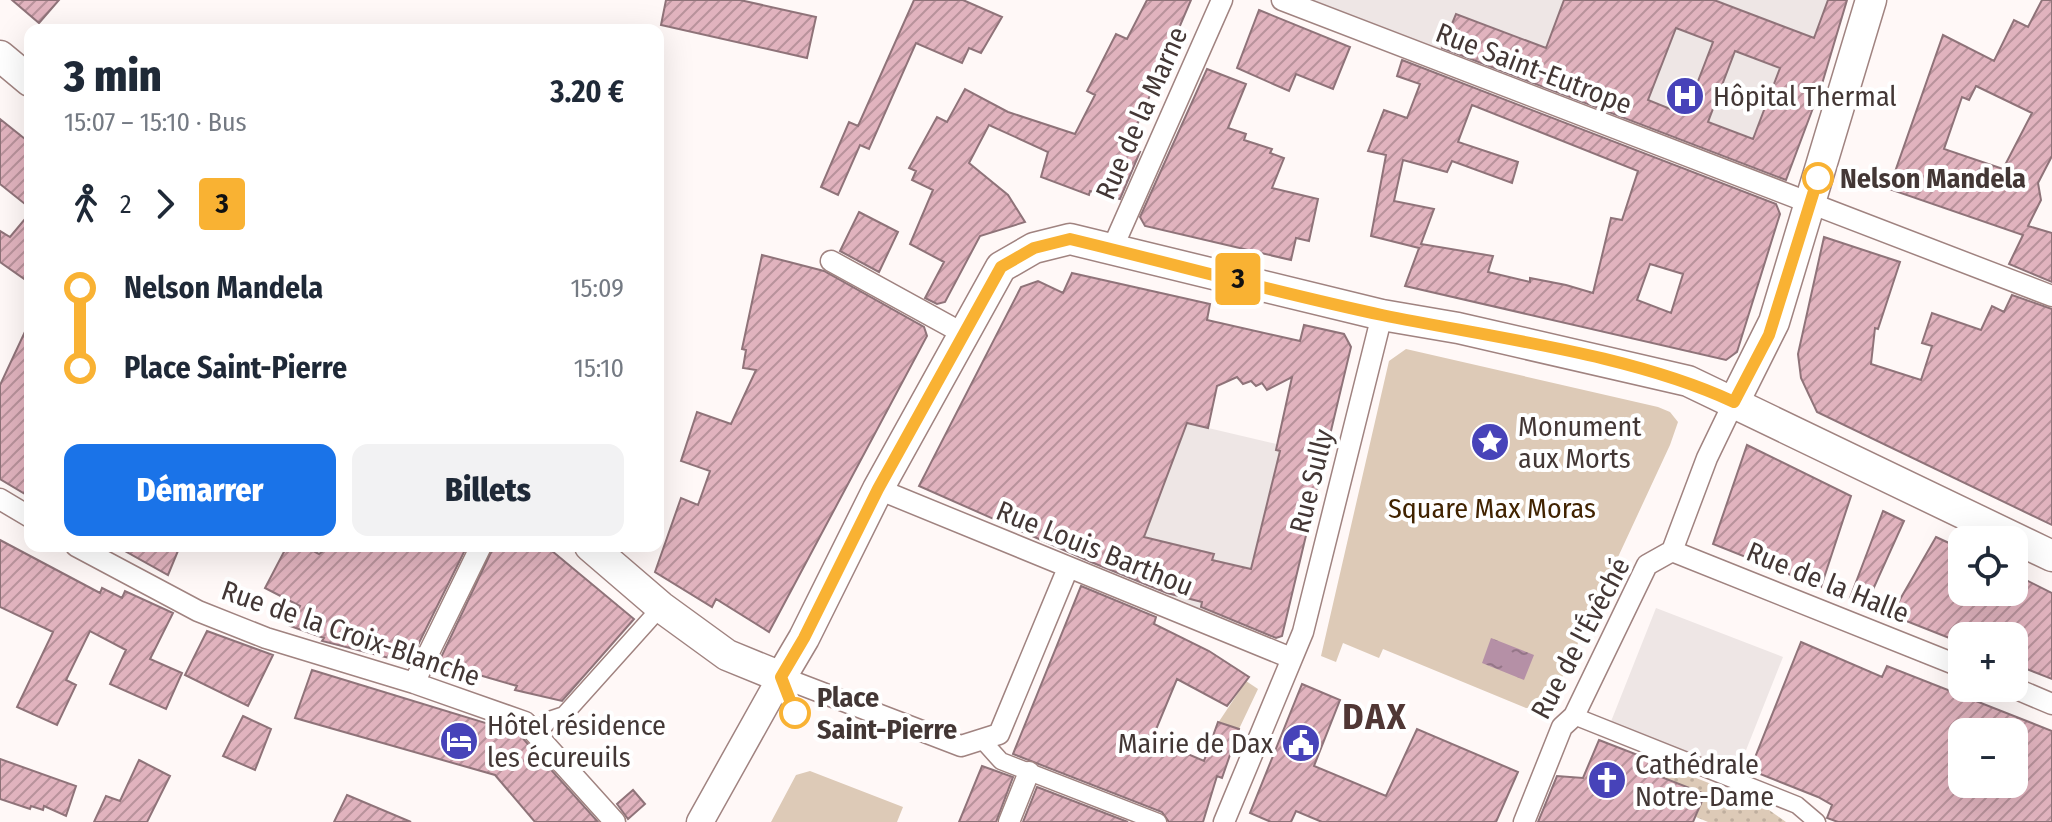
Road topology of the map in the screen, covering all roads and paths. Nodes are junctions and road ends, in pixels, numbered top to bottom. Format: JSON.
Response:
{"nodes":[{"id":1,"x":1222,"y":0,"type":"edge"},
{"id":2,"x":1282,"y":0,"type":"edge"},
{"id":3,"x":1871,"y":0,"type":"edge"},
{"id":4,"x":0,"y":56,"type":"edge"},
{"id":5,"x":24,"y":76,"type":"edge"},
{"id":6,"x":1811,"y":201,"type":"junction"},
{"id":7,"x":1112,"y":249,"type":"junction"},
{"id":8,"x":831,"y":261,"type":"dead end"},
{"id":9,"x":2052,"y":296,"type":"edge"},
{"id":10,"x":1382,"y":315,"type":"junction"},
{"id":11,"x":964,"y":334,"type":"junction"},
{"id":12,"x":1734,"y":402,"type":"junction"},
{"id":13,"x":878,"y":489,"type":"junction"},
{"id":14,"x":0,"y":499,"type":"edge"},
{"id":15,"x":24,"y":513,"type":"edge"},
{"id":16,"x":1672,"y":551,"type":"junction"},
{"id":17,"x":99,"y":552,"type":"edge"},
{"id":18,"x":478,"y":552,"type":"edge"},
{"id":19,"x":597,"y":552,"type":"edge"},
{"id":20,"x":2052,"y":556,"type":"edge"},
{"id":21,"x":1068,"y":568,"type":"junction"},
{"id":22,"x":661,"y":607,"type":"junction"},
{"id":23,"x":1291,"y":658,"type":"junction"},
{"id":24,"x":1948,"y":661,"type":"edge"},
{"id":25,"x":781,"y":677,"type":"junction"},
{"id":26,"x":414,"y":683,"type":"junction"},
{"id":27,"x":2028,"y":694,"type":"edge"},
{"id":28,"x":2052,"y":704,"type":"edge"},
{"id":29,"x":1574,"y":716,"type":"junction"},
{"id":30,"x":531,"y":729,"type":"junction"},
{"id":31,"x":983,"y":741,"type":"junction"},
{"id":32,"x":1029,"y":772,"type":"junction"},
{"id":33,"x":1812,"y":816,"type":"edge"},
{"id":34,"x":615,"y":822,"type":"edge"},
{"id":35,"x":700,"y":822,"type":"edge"},
{"id":36,"x":1009,"y":822,"type":"edge"},
{"id":37,"x":1158,"y":822,"type":"edge"},
{"id":38,"x":1224,"y":822,"type":"edge"},
{"id":39,"x":1524,"y":822,"type":"edge"}],
"edges":[{"from":1,"to":7,"type":"street","name":"Rue de la Marne"},
{"from":2,"to":6,"type":"street","name":"Rue Saint-Eutrope"},
{"from":3,"to":6,"type":"main road"},
{"from":4,"to":5,"type":"main road"},
{"from":6,"to":9,"type":"street","name":"Rue Saint-Eutrope"},
{"from":6,"to":12,"type":"main road"},
{"from":7,"to":10,"type":"main road"},
{"from":7,"to":11,"type":"main road"},
{"from":8,"to":11,"type":"street"},
{"from":10,"to":12,"type":"main road"},
{"from":10,"to":23,"type":"street","name":"Rue Sully"},
{"from":11,"to":13,"type":"main road"},
{"from":12,"to":16,"type":"street","name":"Rue de l'Évêché"},
{"from":12,"to":20,"type":"main road"},
{"from":13,"to":21,"type":"street","name":"Rue Louis Barthou"},
{"from":13,"to":25,"type":"main road"},
{"from":14,"to":15,"type":"street"},
{"from":16,"to":24,"type":"street","name":"Rue de la Halle"},
{"from":16,"to":29,"type":"street","name":"Rue de l'Évêché"},
{"from":17,"to":26,"type":"street","name":"Rue de la Croix-Blanche"},
{"from":18,"to":26,"type":"street"},
{"from":19,"to":22,"type":"main road"},
{"from":21,"to":23,"type":"street","name":"Rue Louis Barthou"},
{"from":21,"to":31,"type":"street"},
{"from":22,"to":25,"type":"main road"},
{"from":22,"to":30,"type":"street"},
{"from":23,"to":38,"type":"street","name":"Rue Sully"},
{"from":25,"to":31,"type":"street"},
{"from":25,"to":35,"type":"street"},
{"from":26,"to":30,"type":"street","name":"Rue de la Croix-Blanche"},
{"from":27,"to":28,"type":"street"},
{"from":29,"to":33,"type":"street"},
{"from":29,"to":39,"type":"street","name":"Rue de l'Évêché"},
{"from":30,"to":34,"type":"street"},
{"from":31,"to":32,"type":"street"},
{"from":32,"to":36,"type":"street"},
{"from":32,"to":37,"type":"street"}]}
